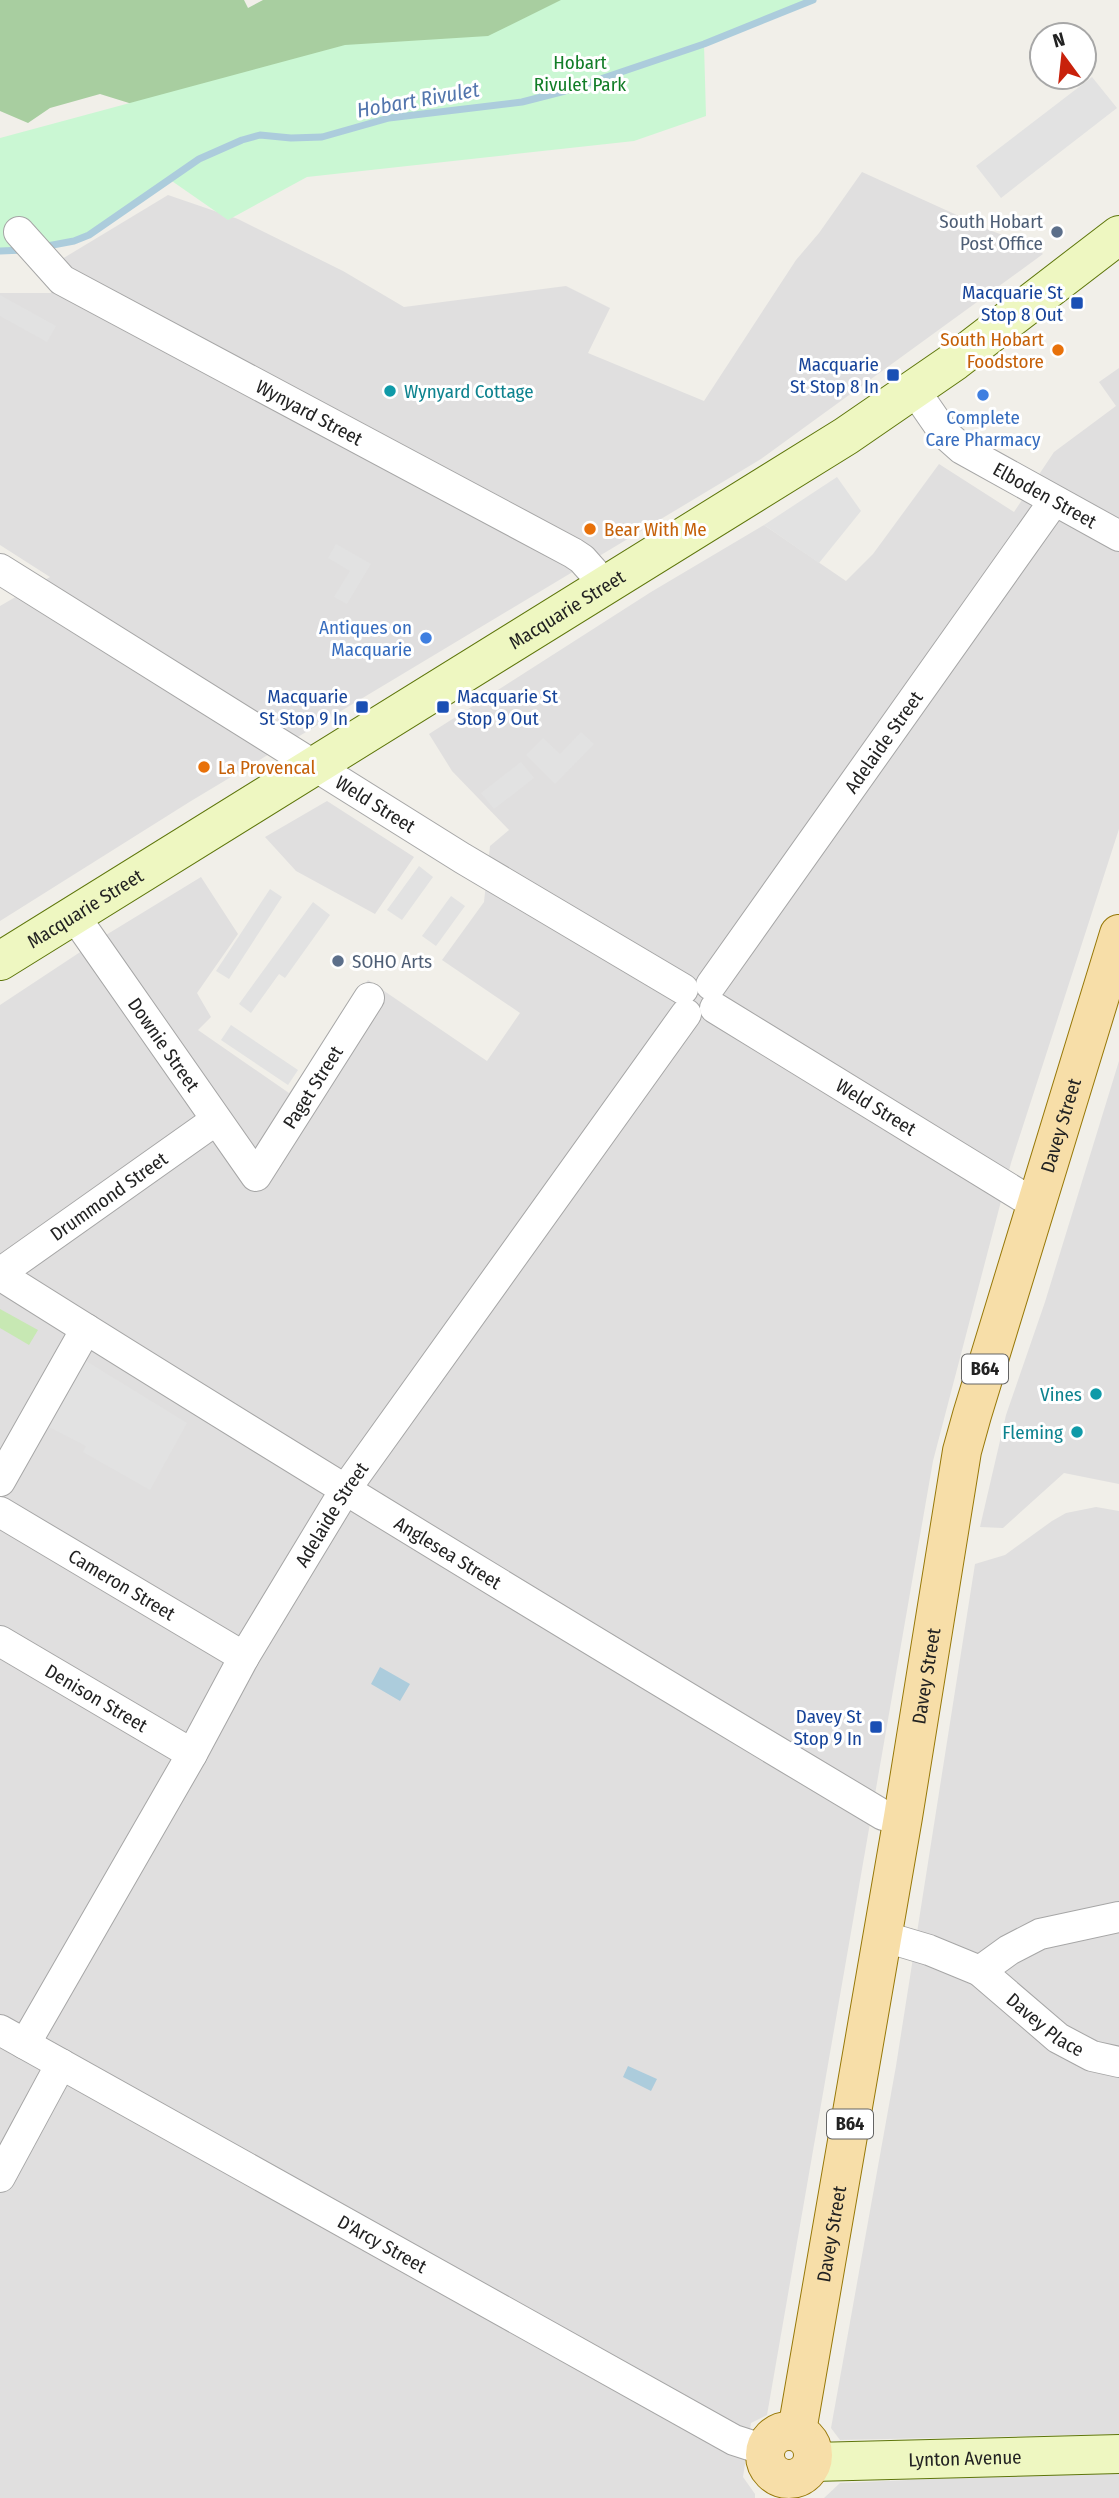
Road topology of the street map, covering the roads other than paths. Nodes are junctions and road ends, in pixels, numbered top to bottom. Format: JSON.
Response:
{"nodes":[{"id":1,"x":19,"y":232,"type":"dead end"},
{"id":2,"x":1119,"y":235,"type":"edge"},
{"id":3,"x":915,"y":391,"type":"junction"},
{"id":4,"x":1054,"y":501,"type":"junction"},
{"id":5,"x":1119,"y":536,"type":"edge"},
{"id":6,"x":0,"y":569,"type":"edge"},
{"id":7,"x":606,"y":586,"type":"junction"},
{"id":8,"x":315,"y":765,"type":"junction"},
{"id":9,"x":73,"y":915,"type":"junction"},
{"id":10,"x":1119,"y":934,"type":"edge"},
{"id":11,"x":0,"y":961,"type":"edge"},
{"id":12,"x":369,"y":998,"type":"dead end"},
{"id":13,"x":699,"y":999,"type":"junction"},
{"id":14,"x":216,"y":1120,"type":"junction"},
{"id":15,"x":256,"y":1176,"type":"joint"},
{"id":16,"x":1036,"y":1205,"type":"junction"},
{"id":17,"x":0,"y":1274,"type":"edge"},
{"id":18,"x":86,"y":1329,"type":"junction"},
{"id":19,"x":0,"y":1481,"type":"edge"},
{"id":20,"x":345,"y":1490,"type":"junction"},
{"id":21,"x":0,"y":1512,"type":"edge"},
{"id":22,"x":0,"y":1641,"type":"edge"},
{"id":23,"x":244,"y":1657,"type":"junction"},
{"id":24,"x":192,"y":1754,"type":"junction"},
{"id":25,"x":903,"y":1817,"type":"junction"},
{"id":26,"x":1119,"y":1917,"type":"edge"},
{"id":27,"x":882,"y":1936,"type":"junction"},
{"id":28,"x":980,"y":1971,"type":"junction"},
{"id":29,"x":13,"y":2037,"type":"edge"},
{"id":30,"x":1119,"y":2062,"type":"edge"},
{"id":31,"x":61,"y":2064,"type":"junction"},
{"id":32,"x":0,"y":2177,"type":"edge"},
{"id":33,"x":1119,"y":2454,"type":"edge"},
{"id":34,"x":788,"y":2464,"type":"edge"}],
"edges":[{"from":1,"to":7,"type":"street","name":"Wynyard Street"},
{"from":2,"to":3,"type":"street","name":"Macquarie Street"},
{"from":3,"to":4,"type":"street","name":"Elboden Street"},
{"from":3,"to":7,"type":"street","name":"Macquarie Street"},
{"from":4,"to":5,"type":"street","name":"Elboden Street"},
{"from":4,"to":13,"type":"street","name":"Adelaide Street"},
{"from":6,"to":8,"type":"street","name":"Weld Street"},
{"from":7,"to":8,"type":"street","name":"Macquarie Street"},
{"from":8,"to":9,"type":"street","name":"Macquarie Street"},
{"from":8,"to":13,"type":"street","name":"Weld Street"},
{"from":9,"to":11,"type":"street","name":"Macquarie Street"},
{"from":9,"to":14,"type":"street","name":"Downie Street"},
{"from":10,"to":16,"type":"main road","name":"Davey Street","number":"B64"},
{"from":12,"to":15,"type":"street","name":"Paget Street"},
{"from":13,"to":16,"type":"street","name":"Weld Street"},
{"from":13,"to":20,"type":"street","name":"Adelaide Street"},
{"from":14,"to":15,"type":"street","name":"Downie Street"},
{"from":14,"to":17,"type":"street","name":"Drummond Street"},
{"from":16,"to":25,"type":"main road","name":"Davey Street","number":"B64"},
{"from":17,"to":18,"type":"street","name":"Anglesea Street"},
{"from":18,"to":19,"type":"street"},
{"from":18,"to":20,"type":"street","name":"Anglesea Street"},
{"from":20,"to":23,"type":"street","name":"Adelaide Street"},
{"from":20,"to":25,"type":"street","name":"Anglesea Street"},
{"from":21,"to":23,"type":"street","name":"Cameron Street"},
{"from":22,"to":24,"type":"street","name":"Denison Street"},
{"from":23,"to":24,"type":"street","name":"Adelaide Street"},
{"from":24,"to":29,"type":"street","name":"Adelaide Street"},
{"from":25,"to":27,"type":"main road","name":"Davey Street","number":"B64"},
{"from":26,"to":28,"type":"street"},
{"from":27,"to":28,"type":"street","name":"Davey Place"},
{"from":27,"to":34,"type":"main road","name":"Davey Street","number":"B64"},
{"from":28,"to":30,"type":"street","name":"Davey Place"},
{"from":29,"to":31,"type":"street","name":"D'Arcy Street"},
{"from":31,"to":32,"type":"street"},
{"from":31,"to":34,"type":"street","name":"D'Arcy Street"},
{"from":33,"to":34,"type":"street","name":"Lynton Avenue"}]}
